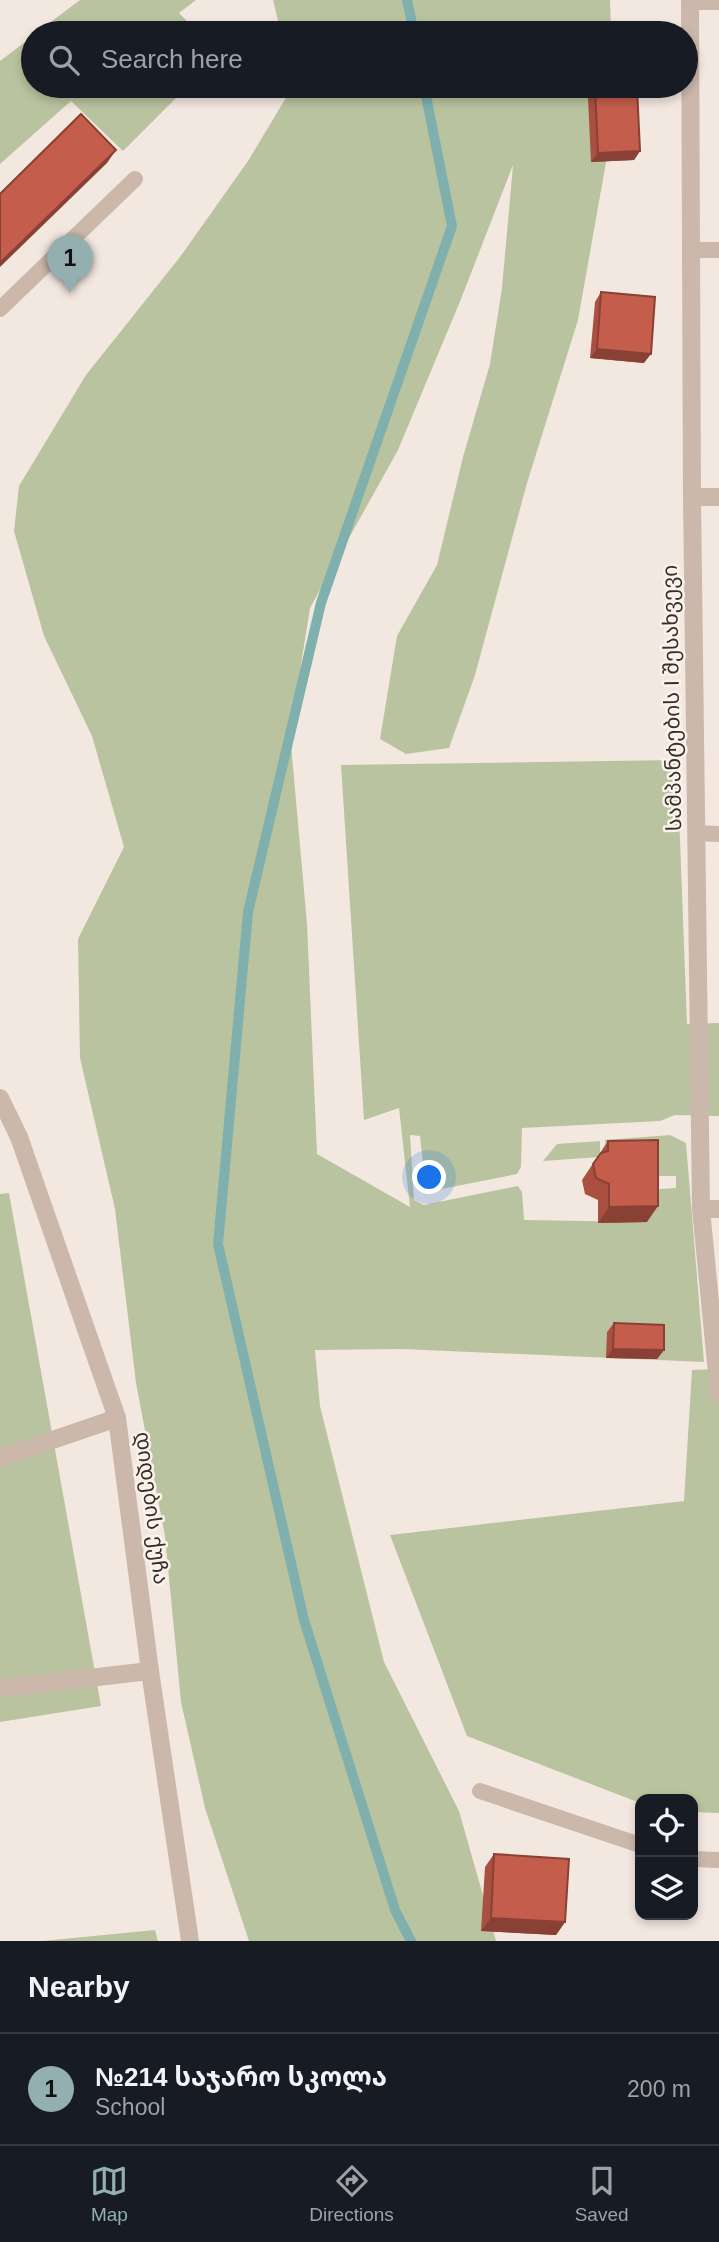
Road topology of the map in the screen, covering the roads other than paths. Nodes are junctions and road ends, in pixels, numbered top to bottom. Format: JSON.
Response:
{"nodes":[{"id":1,"x":690,"y":1,"type":"edge"},
{"id":2,"x":719,"y":2,"type":"edge"},
{"id":3,"x":690,"y":21,"type":"edge"},
{"id":4,"x":690,"y":98,"type":"edge"},
{"id":5,"x":135,"y":179,"type":"dead end"},
{"id":6,"x":691,"y":250,"type":"junction"},
{"id":7,"x":719,"y":250,"type":"edge"},
{"id":8,"x":0,"y":309,"type":"edge"},
{"id":9,"x":692,"y":497,"type":"junction"},
{"id":10,"x":719,"y":497,"type":"edge"},
{"id":11,"x":697,"y":833,"type":"junction"},
{"id":12,"x":719,"y":834,"type":"edge"},
{"id":13,"x":0,"y":1098,"type":"edge"},
{"id":14,"x":19,"y":1137,"type":"junction"},
{"id":15,"x":0,"y":1140,"type":"edge"},
{"id":16,"x":710,"y":1209,"type":"edge"},
{"id":17,"x":719,"y":1394,"type":"edge"},
{"id":18,"x":117,"y":1418,"type":"junction"},
{"id":19,"x":0,"y":1458,"type":"edge"},
{"id":20,"x":150,"y":1671,"type":"junction"},
{"id":21,"x":0,"y":1688,"type":"edge"},
{"id":22,"x":480,"y":1791,"type":"dead end"},
{"id":23,"x":635,"y":1843,"type":"edge"},
{"id":24,"x":698,"y":1859,"type":"edge"},
{"id":25,"x":719,"y":1860,"type":"edge"},
{"id":26,"x":190,"y":1941,"type":"edge"}],
"edges":[{"from":1,"to":2,"type":"lane"},
{"from":1,"to":3,"type":"street","name":"სამპანტების I შესახვევი"},
{"from":4,"to":6,"type":"street","name":"სამპანტების I შესახვევი"},
{"from":5,"to":8,"type":"lane"},
{"from":6,"to":7,"type":"lane"},
{"from":6,"to":9,"type":"street","name":"სამპანტების I შესახვევი"},
{"from":9,"to":10,"type":"street"},
{"from":9,"to":11,"type":"street","name":"სამპანტების I შესახვევი"},
{"from":11,"to":12,"type":"lane"},
{"from":11,"to":16,"type":"street","name":"სამპანტების I შესახვევი"},
{"from":13,"to":14,"type":"street","name":"დიდების ქუჩა"},
{"from":14,"to":15,"type":"street"},
{"from":14,"to":18,"type":"street","name":"დიდების ქუჩა"},
{"from":16,"to":17,"type":"street","name":"სამპანტების I შესახვევი"},
{"from":18,"to":19,"type":"street"},
{"from":18,"to":20,"type":"street","name":"დიდების ქუჩა"},
{"from":20,"to":21,"type":"street"},
{"from":20,"to":26,"type":"street","name":"დიდების ქუჩა"},
{"from":22,"to":23,"type":"lane"},
{"from":24,"to":25,"type":"lane"}]}
